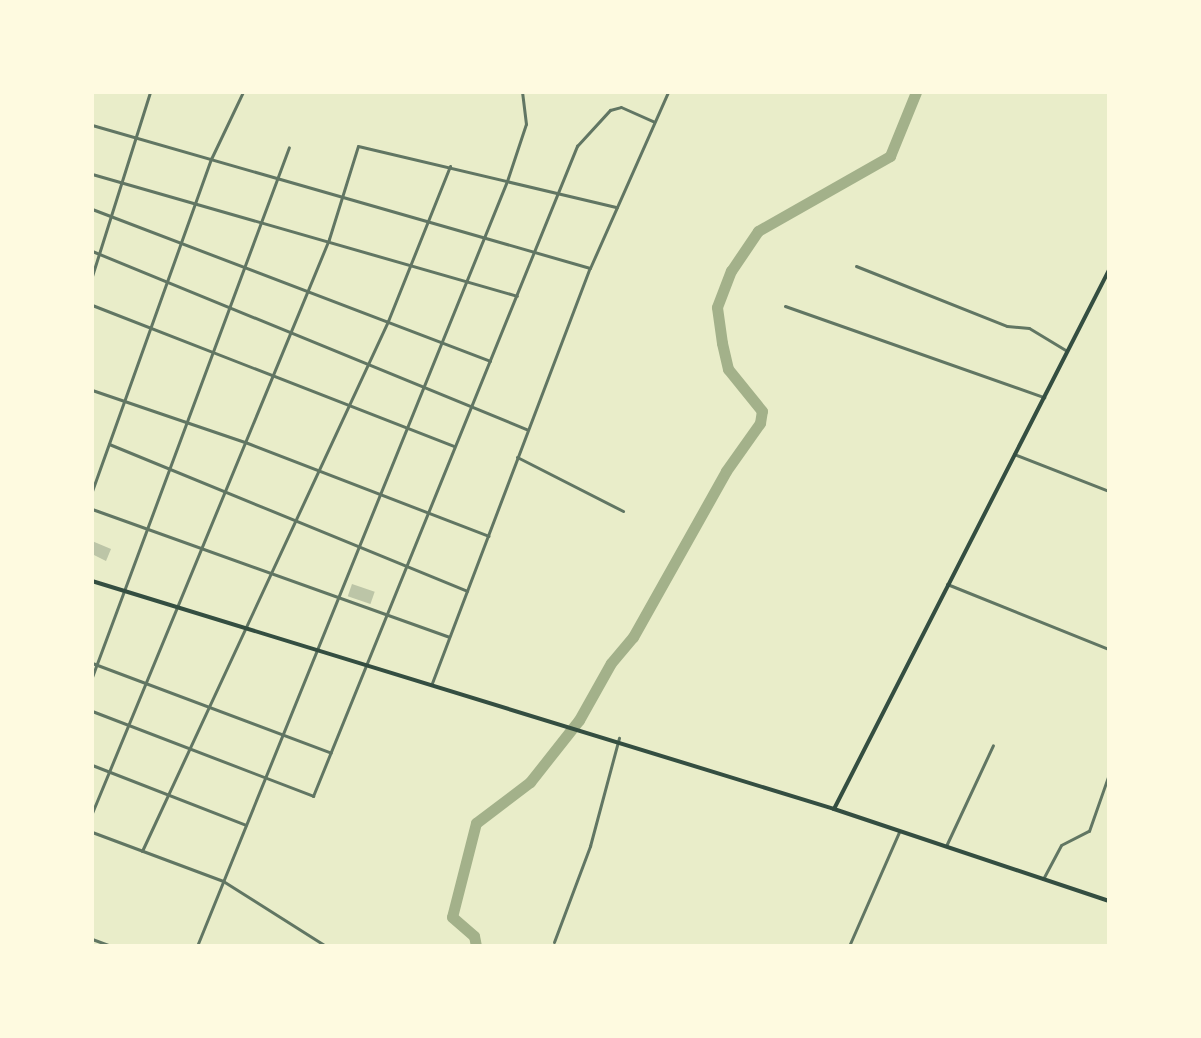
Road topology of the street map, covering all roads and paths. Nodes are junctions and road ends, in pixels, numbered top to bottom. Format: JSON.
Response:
{"nodes":[{"id":1,"x":150,"y":92,"type":"edge"},
{"id":2,"x":243,"y":92,"type":"edge"},
{"id":3,"x":522,"y":92,"type":"edge"},
{"id":4,"x":668,"y":92,"type":"edge"},
{"id":5,"x":654,"y":122,"type":"junction"},
{"id":6,"x":92,"y":125,"type":"edge"},
{"id":7,"x":136,"y":137,"type":"junction"},
{"id":8,"x":289,"y":147,"type":"dead end"},
{"id":9,"x":211,"y":159,"type":"junction"},
{"id":10,"x":450,"y":166,"type":"junction"},
{"id":11,"x":92,"y":174,"type":"edge"},
{"id":12,"x":276,"y":180,"type":"junction"},
{"id":13,"x":507,"y":181,"type":"junction"},
{"id":14,"x":122,"y":182,"type":"junction"},
{"id":15,"x":560,"y":190,"type":"junction"},
{"id":16,"x":344,"y":198,"type":"junction"},
{"id":17,"x":196,"y":201,"type":"junction"},
{"id":18,"x":617,"y":207,"type":"junction"},
{"id":19,"x":92,"y":209,"type":"edge"},
{"id":20,"x":111,"y":216,"type":"junction"},
{"id":21,"x":261,"y":221,"type":"junction"},
{"id":22,"x":430,"y":221,"type":"junction"},
{"id":23,"x":482,"y":236,"type":"junction"},
{"id":24,"x":329,"y":239,"type":"junction"},
{"id":25,"x":181,"y":243,"type":"junction"},
{"id":26,"x":92,"y":251,"type":"edge"},
{"id":27,"x":99,"y":254,"type":"junction"},
{"id":28,"x":535,"y":254,"type":"junction"},
{"id":29,"x":413,"y":264,"type":"junction"},
{"id":30,"x":856,"y":266,"type":"dead end"},
{"id":31,"x":244,"y":267,"type":"junction"},
{"id":32,"x":590,"y":268,"type":"junction"},
{"id":33,"x":1109,"y":270,"type":"edge"},
{"id":34,"x":92,"y":276,"type":"edge"},
{"id":35,"x":466,"y":280,"type":"junction"},
{"id":36,"x":167,"y":281,"type":"junction"},
{"id":37,"x":307,"y":291,"type":"junction"},
{"id":38,"x":517,"y":296,"type":"junction"},
{"id":39,"x":92,"y":305,"type":"edge"},
{"id":40,"x":785,"y":306,"type":"dead end"},
{"id":41,"x":229,"y":307,"type":"junction"},
{"id":42,"x":388,"y":321,"type":"junction"},
{"id":43,"x":150,"y":327,"type":"junction"},
{"id":44,"x":290,"y":332,"type":"junction"},
{"id":45,"x":442,"y":342,"type":"junction"},
{"id":46,"x":212,"y":350,"type":"junction"},
{"id":47,"x":1067,"y":351,"type":"junction"},
{"id":48,"x":490,"y":361,"type":"junction"},
{"id":49,"x":367,"y":364,"type":"junction"},
{"id":50,"x":273,"y":375,"type":"junction"},
{"id":51,"x":424,"y":387,"type":"junction"},
{"id":52,"x":92,"y":390,"type":"edge"},
{"id":53,"x":1044,"y":397,"type":"junction"},
{"id":54,"x":123,"y":402,"type":"junction"},
{"id":55,"x":348,"y":404,"type":"junction"},
{"id":56,"x":471,"y":406,"type":"junction"},
{"id":57,"x":187,"y":423,"type":"junction"},
{"id":58,"x":408,"y":427,"type":"junction"},
{"id":59,"x":527,"y":429,"type":"junction"},
{"id":60,"x":245,"y":442,"type":"junction"},
{"id":61,"x":109,"y":444,"type":"junction"},
{"id":62,"x":454,"y":447,"type":"junction"},
{"id":63,"x":1014,"y":454,"type":"junction"},
{"id":64,"x":517,"y":457,"type":"junction"},
{"id":65,"x":171,"y":468,"type":"junction"},
{"id":66,"x":318,"y":470,"type":"junction"},
{"id":67,"x":92,"y":491,"type":"edge"},
{"id":68,"x":226,"y":491,"type":"junction"},
{"id":69,"x":1109,"y":491,"type":"edge"},
{"id":70,"x":381,"y":493,"type":"junction"},
{"id":71,"x":92,"y":509,"type":"edge"},
{"id":72,"x":623,"y":511,"type":"dead end"},
{"id":73,"x":428,"y":512,"type":"junction"},
{"id":74,"x":295,"y":521,"type":"junction"},
{"id":75,"x":148,"y":529,"type":"junction"},
{"id":76,"x":488,"y":536,"type":"junction"},
{"id":77,"x":357,"y":546,"type":"junction"},
{"id":78,"x":204,"y":549,"type":"junction"},
{"id":79,"x":405,"y":566,"type":"junction"},
{"id":80,"x":272,"y":574,"type":"junction"},
{"id":81,"x":92,"y":581,"type":"edge"},
{"id":82,"x":947,"y":584,"type":"junction"},
{"id":83,"x":124,"y":591,"type":"junction"},
{"id":84,"x":467,"y":591,"type":"junction"},
{"id":85,"x":337,"y":597,"type":"junction"},
{"id":86,"x":177,"y":608,"type":"junction"},
{"id":87,"x":385,"y":614,"type":"junction"},
{"id":88,"x":244,"y":628,"type":"junction"},
{"id":89,"x":449,"y":637,"type":"junction"},
{"id":90,"x":316,"y":649,"type":"junction"},
{"id":91,"x":1109,"y":649,"type":"edge"},
{"id":92,"x":94,"y":664,"type":"edge"},
{"id":93,"x":365,"y":664,"type":"junction"},
{"id":94,"x":92,"y":677,"type":"edge"},
{"id":95,"x":432,"y":683,"type":"junction"},
{"id":96,"x":146,"y":684,"type":"junction"},
{"id":97,"x":210,"y":707,"type":"junction"},
{"id":98,"x":92,"y":711,"type":"edge"},
{"id":99,"x":128,"y":726,"type":"junction"},
{"id":100,"x":282,"y":734,"type":"junction"},
{"id":101,"x":619,"y":738,"type":"junction"},
{"id":102,"x":993,"y":745,"type":"dead end"},
{"id":103,"x":190,"y":749,"type":"junction"},
{"id":104,"x":331,"y":753,"type":"junction"},
{"id":105,"x":92,"y":765,"type":"edge"},
{"id":106,"x":109,"y":772,"type":"junction"},
{"id":107,"x":1109,"y":774,"type":"edge"},
{"id":108,"x":265,"y":777,"type":"junction"},
{"id":109,"x":168,"y":795,"type":"junction"},
{"id":110,"x":834,"y":809,"type":"junction"},
{"id":111,"x":92,"y":813,"type":"edge"},
{"id":112,"x":246,"y":825,"type":"junction"},
{"id":113,"x":899,"y":831,"type":"junction"},
{"id":114,"x":92,"y":832,"type":"edge"},
{"id":115,"x":946,"y":846,"type":"junction"},
{"id":116,"x":142,"y":851,"type":"junction"},
{"id":117,"x":1043,"y":879,"type":"junction"},
{"id":118,"x":223,"y":881,"type":"junction"},
{"id":119,"x":1109,"y":901,"type":"edge"},
{"id":120,"x":92,"y":939,"type":"edge"},
{"id":121,"x":554,"y":942,"type":"dead end"},
{"id":122,"x":111,"y":946,"type":"edge"},
{"id":123,"x":197,"y":946,"type":"edge"},
{"id":124,"x":326,"y":946,"type":"edge"},
{"id":125,"x":849,"y":946,"type":"edge"}],
"edges":[{"from":1,"to":7,"type":"street"},
{"from":2,"to":9,"type":"street"},
{"from":3,"to":13,"type":"street"},
{"from":4,"to":5,"type":"street"},
{"from":5,"to":15,"type":"street"},
{"from":5,"to":18,"type":"street"},
{"from":6,"to":7,"type":"street"},
{"from":7,"to":9,"type":"street"},
{"from":7,"to":14,"type":"street"},
{"from":8,"to":12,"type":"street"},
{"from":9,"to":12,"type":"street"},
{"from":9,"to":17,"type":"street"},
{"from":10,"to":13,"type":"street"},
{"from":10,"to":16,"type":"street"},
{"from":10,"to":22,"type":"street"},
{"from":11,"to":14,"type":"street"},
{"from":12,"to":16,"type":"street"},
{"from":12,"to":21,"type":"street"},
{"from":13,"to":15,"type":"street"},
{"from":13,"to":23,"type":"street"},
{"from":14,"to":17,"type":"street"},
{"from":14,"to":20,"type":"street"},
{"from":15,"to":18,"type":"street"},
{"from":15,"to":28,"type":"street"},
{"from":16,"to":22,"type":"street"},
{"from":16,"to":24,"type":"street"},
{"from":17,"to":21,"type":"street"},
{"from":17,"to":25,"type":"street"},
{"from":18,"to":32,"type":"street"},
{"from":19,"to":20,"type":"street"},
{"from":20,"to":25,"type":"street"},
{"from":20,"to":27,"type":"street"},
{"from":21,"to":24,"type":"street"},
{"from":21,"to":31,"type":"street"},
{"from":22,"to":23,"type":"street"},
{"from":22,"to":29,"type":"street"},
{"from":23,"to":28,"type":"street"},
{"from":23,"to":35,"type":"street"},
{"from":24,"to":29,"type":"street"},
{"from":24,"to":37,"type":"street"},
{"from":25,"to":31,"type":"street"},
{"from":25,"to":36,"type":"street"},
{"from":26,"to":27,"type":"street"},
{"from":27,"to":34,"type":"street"},
{"from":27,"to":36,"type":"street"},
{"from":28,"to":32,"type":"street"},
{"from":28,"to":38,"type":"street"},
{"from":29,"to":35,"type":"street"},
{"from":29,"to":42,"type":"street"},
{"from":30,"to":47,"type":"street"},
{"from":31,"to":37,"type":"street"},
{"from":31,"to":41,"type":"street"},
{"from":32,"to":59,"type":"street"},
{"from":33,"to":47,"type":"main road"},
{"from":35,"to":38,"type":"street"},
{"from":35,"to":45,"type":"street"},
{"from":36,"to":41,"type":"street"},
{"from":36,"to":43,"type":"street"},
{"from":37,"to":42,"type":"street"},
{"from":37,"to":44,"type":"street"},
{"from":38,"to":48,"type":"street"},
{"from":39,"to":43,"type":"street"},
{"from":40,"to":53,"type":"street"},
{"from":41,"to":44,"type":"street"},
{"from":41,"to":46,"type":"street"},
{"from":42,"to":45,"type":"street"},
{"from":42,"to":49,"type":"street"},
{"from":43,"to":46,"type":"street"},
{"from":43,"to":54,"type":"street"},
{"from":44,"to":49,"type":"street"},
{"from":44,"to":50,"type":"street"},
{"from":45,"to":48,"type":"street"},
{"from":45,"to":51,"type":"street"},
{"from":46,"to":50,"type":"street"},
{"from":46,"to":57,"type":"street"},
{"from":47,"to":53,"type":"main road"},
{"from":48,"to":56,"type":"street"},
{"from":49,"to":51,"type":"street"},
{"from":49,"to":55,"type":"street"},
{"from":50,"to":55,"type":"street"},
{"from":50,"to":60,"type":"street"},
{"from":51,"to":56,"type":"street"},
{"from":51,"to":58,"type":"street"},
{"from":52,"to":54,"type":"street"},
{"from":53,"to":63,"type":"main road"},
{"from":54,"to":57,"type":"street"},
{"from":54,"to":61,"type":"street"},
{"from":55,"to":58,"type":"street"},
{"from":55,"to":66,"type":"street"},
{"from":56,"to":59,"type":"street"},
{"from":56,"to":62,"type":"street"},
{"from":57,"to":60,"type":"street"},
{"from":57,"to":65,"type":"street"},
{"from":58,"to":62,"type":"street"},
{"from":58,"to":70,"type":"street"},
{"from":59,"to":64,"type":"street"},
{"from":60,"to":66,"type":"street"},
{"from":60,"to":68,"type":"street"},
{"from":61,"to":65,"type":"street"},
{"from":61,"to":67,"type":"street"},
{"from":62,"to":73,"type":"street"},
{"from":63,"to":69,"type":"street"},
{"from":63,"to":82,"type":"main road"},
{"from":64,"to":72,"type":"street"},
{"from":64,"to":76,"type":"street"},
{"from":65,"to":68,"type":"street"},
{"from":65,"to":75,"type":"street"},
{"from":66,"to":70,"type":"street"},
{"from":66,"to":74,"type":"street"},
{"from":68,"to":74,"type":"street"},
{"from":68,"to":78,"type":"street"},
{"from":70,"to":73,"type":"street"},
{"from":70,"to":77,"type":"street"},
{"from":71,"to":75,"type":"street"},
{"from":73,"to":76,"type":"street"},
{"from":73,"to":79,"type":"street"},
{"from":74,"to":77,"type":"street"},
{"from":74,"to":80,"type":"street"},
{"from":75,"to":78,"type":"street"},
{"from":75,"to":83,"type":"street"},
{"from":76,"to":84,"type":"street"},
{"from":77,"to":79,"type":"street"},
{"from":77,"to":85,"type":"street"},
{"from":78,"to":80,"type":"street"},
{"from":78,"to":86,"type":"street"},
{"from":79,"to":84,"type":"street"},
{"from":79,"to":87,"type":"street"},
{"from":80,"to":85,"type":"street"},
{"from":80,"to":88,"type":"street"},
{"from":81,"to":83,"type":"main road"},
{"from":82,"to":91,"type":"street"},
{"from":82,"to":110,"type":"main road"},
{"from":83,"to":86,"type":"main road"},
{"from":83,"to":92,"type":"street"},
{"from":84,"to":89,"type":"street"},
{"from":85,"to":87,"type":"street"},
{"from":85,"to":90,"type":"street"},
{"from":86,"to":88,"type":"main road"},
{"from":86,"to":96,"type":"street"},
{"from":87,"to":89,"type":"street"},
{"from":87,"to":93,"type":"street"},
{"from":88,"to":90,"type":"main road"},
{"from":88,"to":97,"type":"street"},
{"from":89,"to":95,"type":"street"},
{"from":90,"to":93,"type":"main road"},
{"from":90,"to":100,"type":"street"},
{"from":92,"to":94,"type":"street"},
{"from":92,"to":96,"type":"street"},
{"from":93,"to":95,"type":"main road"},
{"from":93,"to":104,"type":"street"},
{"from":95,"to":101,"type":"main road"},
{"from":96,"to":97,"type":"street"},
{"from":96,"to":99,"type":"street"},
{"from":97,"to":100,"type":"street"},
{"from":97,"to":103,"type":"street"},
{"from":98,"to":99,"type":"street"},
{"from":99,"to":103,"type":"street"},
{"from":99,"to":106,"type":"street"},
{"from":100,"to":104,"type":"street"},
{"from":100,"to":108,"type":"street"},
{"from":101,"to":110,"type":"main road"},
{"from":101,"to":121,"type":"street"},
{"from":102,"to":115,"type":"street"},
{"from":103,"to":108,"type":"street"},
{"from":103,"to":109,"type":"street"},
{"from":104,"to":108,"type":"street"},
{"from":105,"to":106,"type":"street"},
{"from":106,"to":109,"type":"street"},
{"from":106,"to":111,"type":"street"},
{"from":107,"to":117,"type":"street"},
{"from":108,"to":112,"type":"street"},
{"from":109,"to":112,"type":"street"},
{"from":109,"to":116,"type":"street"},
{"from":110,"to":113,"type":"main road"},
{"from":112,"to":118,"type":"street"},
{"from":113,"to":115,"type":"main road"},
{"from":113,"to":125,"type":"street"},
{"from":114,"to":116,"type":"street"},
{"from":115,"to":117,"type":"main road"},
{"from":116,"to":118,"type":"street"},
{"from":117,"to":119,"type":"main road"},
{"from":118,"to":123,"type":"street"},
{"from":118,"to":124,"type":"street"},
{"from":120,"to":122,"type":"street"}]}
